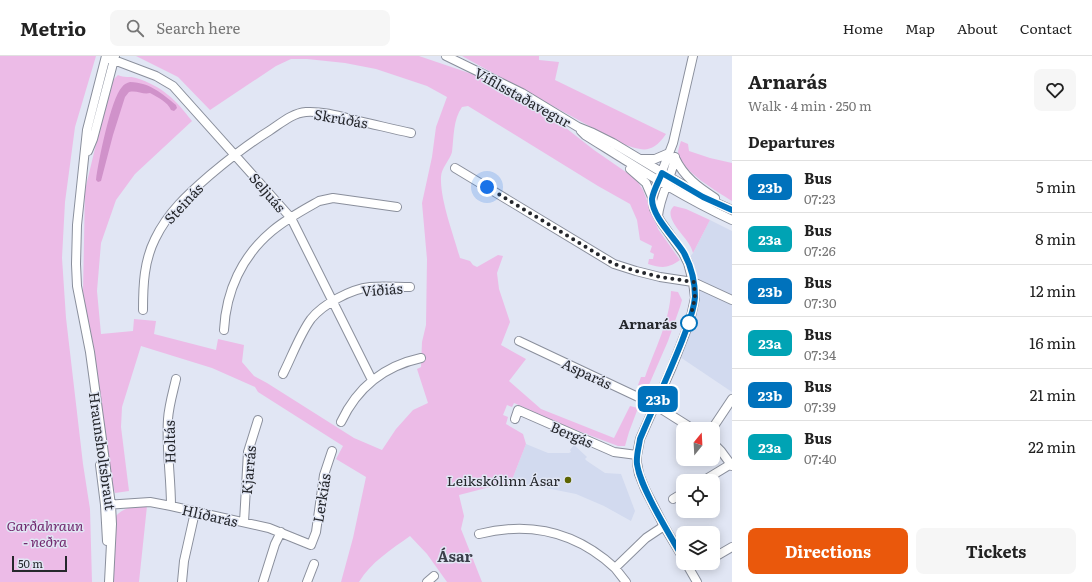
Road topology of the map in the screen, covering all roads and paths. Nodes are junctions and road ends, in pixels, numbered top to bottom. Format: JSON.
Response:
{"nodes":[{"id":1,"x":106,"y":56,"type":"edge"},
{"id":2,"x":446,"y":56,"type":"edge"},
{"id":3,"x":693,"y":56,"type":"edge"},
{"id":4,"x":115,"y":58,"type":"edge"},
{"id":5,"x":578,"y":127,"type":"junction"},
{"id":6,"x":410,"y":133,"type":"dead end"},
{"id":7,"x":235,"y":154,"type":"junction"},
{"id":8,"x":616,"y":154,"type":"junction"},
{"id":9,"x":672,"y":156,"type":"junction"},
{"id":10,"x":635,"y":157,"type":"junction"},
{"id":11,"x":85,"y":160,"type":"junction"},
{"id":12,"x":455,"y":168,"type":"dead end"},
{"id":13,"x":666,"y":175,"type":"junction"},
{"id":14,"x":663,"y":184,"type":"junction"},
{"id":15,"x":652,"y":197,"type":"junction"},
{"id":16,"x":397,"y":207,"type":"dead end"},
{"id":17,"x":732,"y":210,"type":"edge"},
{"id":18,"x":658,"y":216,"type":"junction"},
{"id":19,"x":291,"y":218,"type":"junction"},
{"id":20,"x":732,"y":220,"type":"edge"},
{"id":21,"x":694,"y":282,"type":"junction"},
{"id":22,"x":410,"y":287,"type":"dead end"},
{"id":23,"x":732,"y":300,"type":"edge"},
{"id":24,"x":333,"y":302,"type":"junction"},
{"id":25,"x":143,"y":310,"type":"dead end"},
{"id":26,"x":224,"y":330,"type":"dead end"},
{"id":27,"x":519,"y":341,"type":"dead end"},
{"id":28,"x":421,"y":358,"type":"dead end"},
{"id":29,"x":283,"y":374,"type":"dead end"},
{"id":30,"x":176,"y":379,"type":"dead end"},
{"id":31,"x":372,"y":380,"type":"junction"},
{"id":32,"x":732,"y":399,"type":"edge"},
{"id":33,"x":655,"y":405,"type":"junction"},
{"id":34,"x":515,"y":419,"type":"dead end"},
{"id":35,"x":258,"y":420,"type":"dead end"},
{"id":36,"x":341,"y":422,"type":"dead end"},
{"id":37,"x":682,"y":422,"type":"edge"},
{"id":38,"x":717,"y":422,"type":"edge"},
{"id":39,"x":720,"y":450,"type":"edge"},
{"id":40,"x":332,"y":451,"type":"dead end"},
{"id":41,"x":637,"y":455,"type":"junction"},
{"id":42,"x":732,"y":465,"type":"edge"},
{"id":43,"x":716,"y":474,"type":"edge"},
{"id":44,"x":676,"y":498,"type":"edge"},
{"id":45,"x":673,"y":499,"type":"dead end"},
{"id":46,"x":108,"y":505,"type":"junction"},
{"id":47,"x":171,"y":506,"type":"junction"},
{"id":48,"x":195,"y":512,"type":"junction"},
{"id":49,"x":244,"y":522,"type":"junction"},
{"id":50,"x":664,"y":526,"type":"junction"},
{"id":51,"x":281,"y":532,"type":"junction"},
{"id":52,"x":479,"y":534,"type":"dead end"},
{"id":53,"x":312,"y":545,"type":"joint"},
{"id":54,"x":676,"y":546,"type":"edge"},
{"id":55,"x":732,"y":546,"type":"edge"},
{"id":56,"x":720,"y":554,"type":"edge"},
{"id":57,"x":314,"y":564,"type":"dead end"},
{"id":58,"x":615,"y":568,"type":"junction"},
{"id":59,"x":690,"y":570,"type":"edge"},
{"id":60,"x":434,"y":576,"type":"dead end"},
{"id":61,"x":108,"y":582,"type":"edge"},
{"id":62,"x":182,"y":582,"type":"edge"},
{"id":63,"x":263,"y":582,"type":"edge"},
{"id":64,"x":307,"y":582,"type":"edge"},
{"id":65,"x":426,"y":582,"type":"edge"},
{"id":66,"x":626,"y":582,"type":"edge"},
{"id":67,"x":698,"y":582,"type":"edge"}],
"edges":[{"from":1,"to":4,"type":"street","name":"Seljuás"},
{"from":1,"to":11,"type":"street","name":"Hraunsholtsbraut"},
{"from":2,"to":5,"type":"street","name":"Vífilsstaðavegur"},
{"from":3,"to":9,"type":"street"},
{"from":4,"to":7,"type":"street","name":"Seljuás"},
{"from":4,"to":11,"type":"street","name":"Hraunsholtsbraut"},
{"from":5,"to":8,"type":"street","name":"Vífilsstaðavegur"},
{"from":5,"to":10,"type":"street","name":"Vífilsstaðavegur"},
{"from":6,"to":7,"type":"street","name":"Skrúðás"},
{"from":7,"to":19,"type":"street","name":"Seljuás"},
{"from":7,"to":25,"type":"street","name":"Steinás"},
{"from":8,"to":14,"type":"street","name":"Vífilsstaðavegur"},
{"from":8,"to":15,"type":"street"},
{"from":9,"to":10,"type":"street"},
{"from":9,"to":13,"type":"street"},
{"from":9,"to":17,"type":"street"},
{"from":10,"to":13,"type":"street","name":"Vífilsstaðavegur"},
{"from":11,"to":46,"type":"street","name":"Hraunsholtsbraut"},
{"from":12,"to":21,"type":"street"},
{"from":13,"to":14,"type":"street"},
{"from":13,"to":17,"type":"street","name":"Vífilsstaðavegur"},
{"from":14,"to":15,"type":"street"},
{"from":14,"to":18,"type":"street"},
{"from":14,"to":20,"type":"street","name":"Vífilsstaðavegur"},
{"from":15,"to":18,"type":"street"},
{"from":16,"to":19,"type":"street"},
{"from":18,"to":21,"type":"street"},
{"from":19,"to":24,"type":"street","name":"Seljuás"},
{"from":19,"to":26,"type":"street"},
{"from":21,"to":23,"type":"street"},
{"from":21,"to":33,"type":"street"},
{"from":22,"to":24,"type":"street","name":"Víðiás"},
{"from":24,"to":29,"type":"street","name":"Víðiás"},
{"from":24,"to":31,"type":"street","name":"Seljuás"},
{"from":27,"to":33,"type":"street","name":"Asparás"},
{"from":28,"to":31,"type":"street"},
{"from":30,"to":47,"type":"street","name":"Holtás"},
{"from":31,"to":36,"type":"street"},
{"from":32,"to":38,"type":"street"},
{"from":33,"to":37,"type":"street","name":"Asparás"},
{"from":33,"to":41,"type":"street"},
{"from":34,"to":41,"type":"street","name":"Bergás"},
{"from":35,"to":49,"type":"street","name":"Kjarrás"},
{"from":39,"to":42,"type":"street"},
{"from":40,"to":53,"type":"street","name":"Lerkiás"},
{"from":41,"to":50,"type":"street"},
{"from":42,"to":43,"type":"street"},
{"from":44,"to":45,"type":"street"},
{"from":46,"to":47,"type":"street","name":"Hlíðarás"},
{"from":46,"to":61,"type":"street","name":"Hraunsholtsbraut"},
{"from":47,"to":48,"type":"street","name":"Hlíðarás"},
{"from":48,"to":49,"type":"street","name":"Hlíðarás"},
{"from":48,"to":62,"type":"street"},
{"from":49,"to":51,"type":"street","name":"Hlíðarás"},
{"from":50,"to":54,"type":"street"},
{"from":50,"to":58,"type":"street"},
{"from":51,"to":53,"type":"street","name":"Hlíðarás"},
{"from":51,"to":63,"type":"street"},
{"from":52,"to":58,"type":"street"},
{"from":55,"to":56,"type":"street"},
{"from":57,"to":64,"type":"street"},
{"from":58,"to":66,"type":"street"},
{"from":59,"to":67,"type":"street"},
{"from":60,"to":65,"type":"street"}]}
